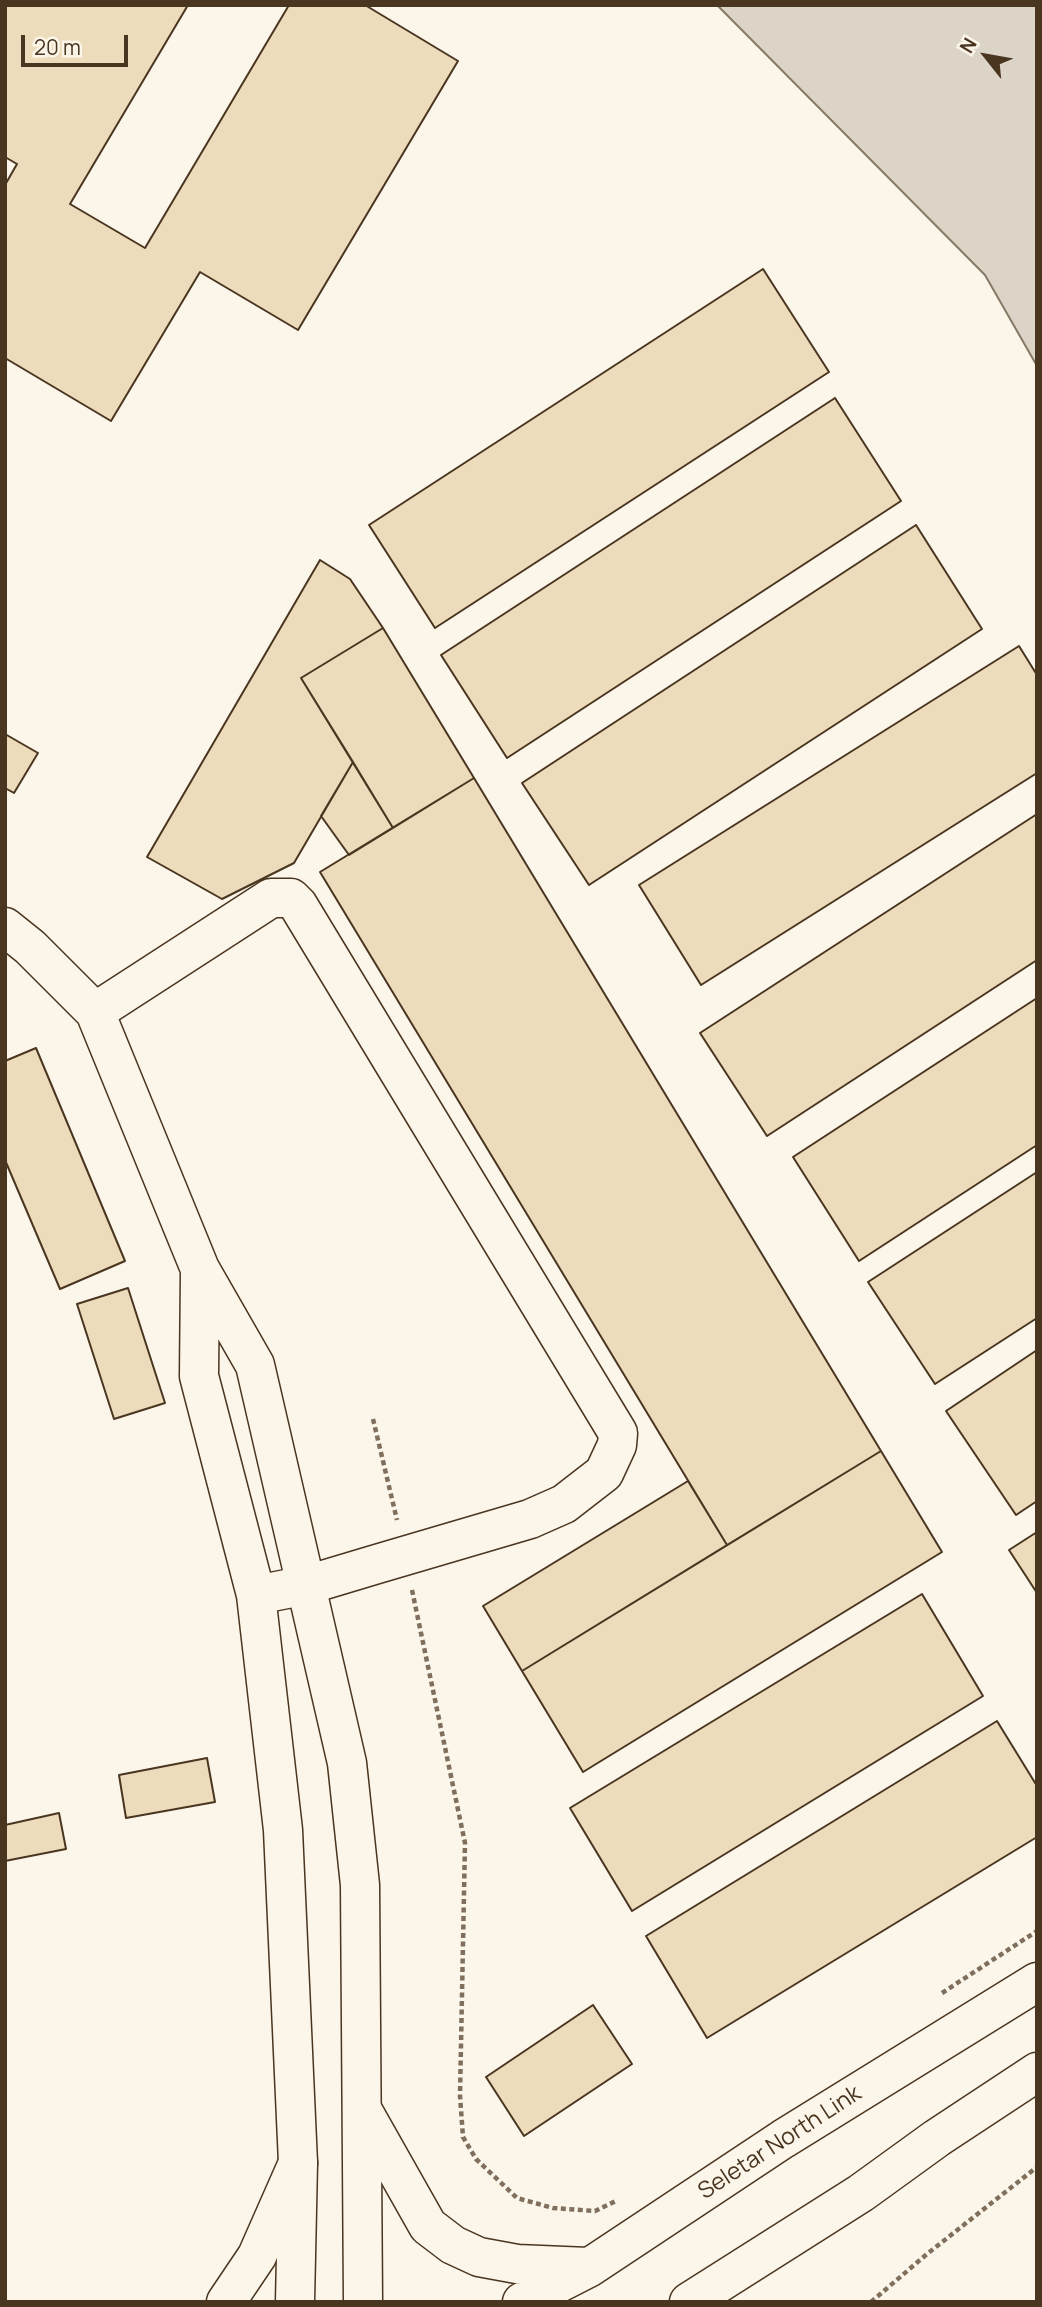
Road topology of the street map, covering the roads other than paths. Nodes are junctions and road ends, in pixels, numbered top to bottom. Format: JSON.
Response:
{"nodes":[{"id":1,"x":5,"y":927,"type":"edge"},
{"id":2,"x":95,"y":1012,"type":"junction"},
{"id":3,"x":200,"y":1269,"type":"junction"},
{"id":4,"x":307,"y":1585,"type":"junction"},
{"id":5,"x":256,"y":1595,"type":"junction"},
{"id":6,"x":1037,"y":1982,"type":"edge"},
{"id":7,"x":1037,"y":2072,"type":"edge"},
{"id":8,"x":363,"y":2110,"type":"junction"},
{"id":9,"x":298,"y":2163,"type":"junction"},
{"id":10,"x":590,"y":2267,"type":"junction"},
{"id":11,"x":226,"y":2302,"type":"edge"},
{"id":12,"x":295,"y":2302,"type":"edge"},
{"id":13,"x":363,"y":2302,"type":"edge"},
{"id":14,"x":523,"y":2302,"type":"edge"},
{"id":15,"x":689,"y":2302,"type":"edge"}],
"edges":[{"from":1,"to":2,"type":"main road"},
{"from":2,"to":3,"type":"main road"},
{"from":2,"to":4,"type":"main road"},
{"from":3,"to":4,"type":"main road"},
{"from":3,"to":5,"type":"main road"},
{"from":4,"to":5,"type":"main road"},
{"from":4,"to":8,"type":"main road"},
{"from":5,"to":9,"type":"main road"},
{"from":6,"to":10,"type":"main road","name":"Seletar North Link"},
{"from":7,"to":15,"type":"main road"},
{"from":8,"to":10,"type":"main road"},
{"from":8,"to":13,"type":"main road"},
{"from":9,"to":11,"type":"main road"},
{"from":9,"to":12,"type":"main road"},
{"from":10,"to":14,"type":"main road","name":"Seletar North Link"}]}
